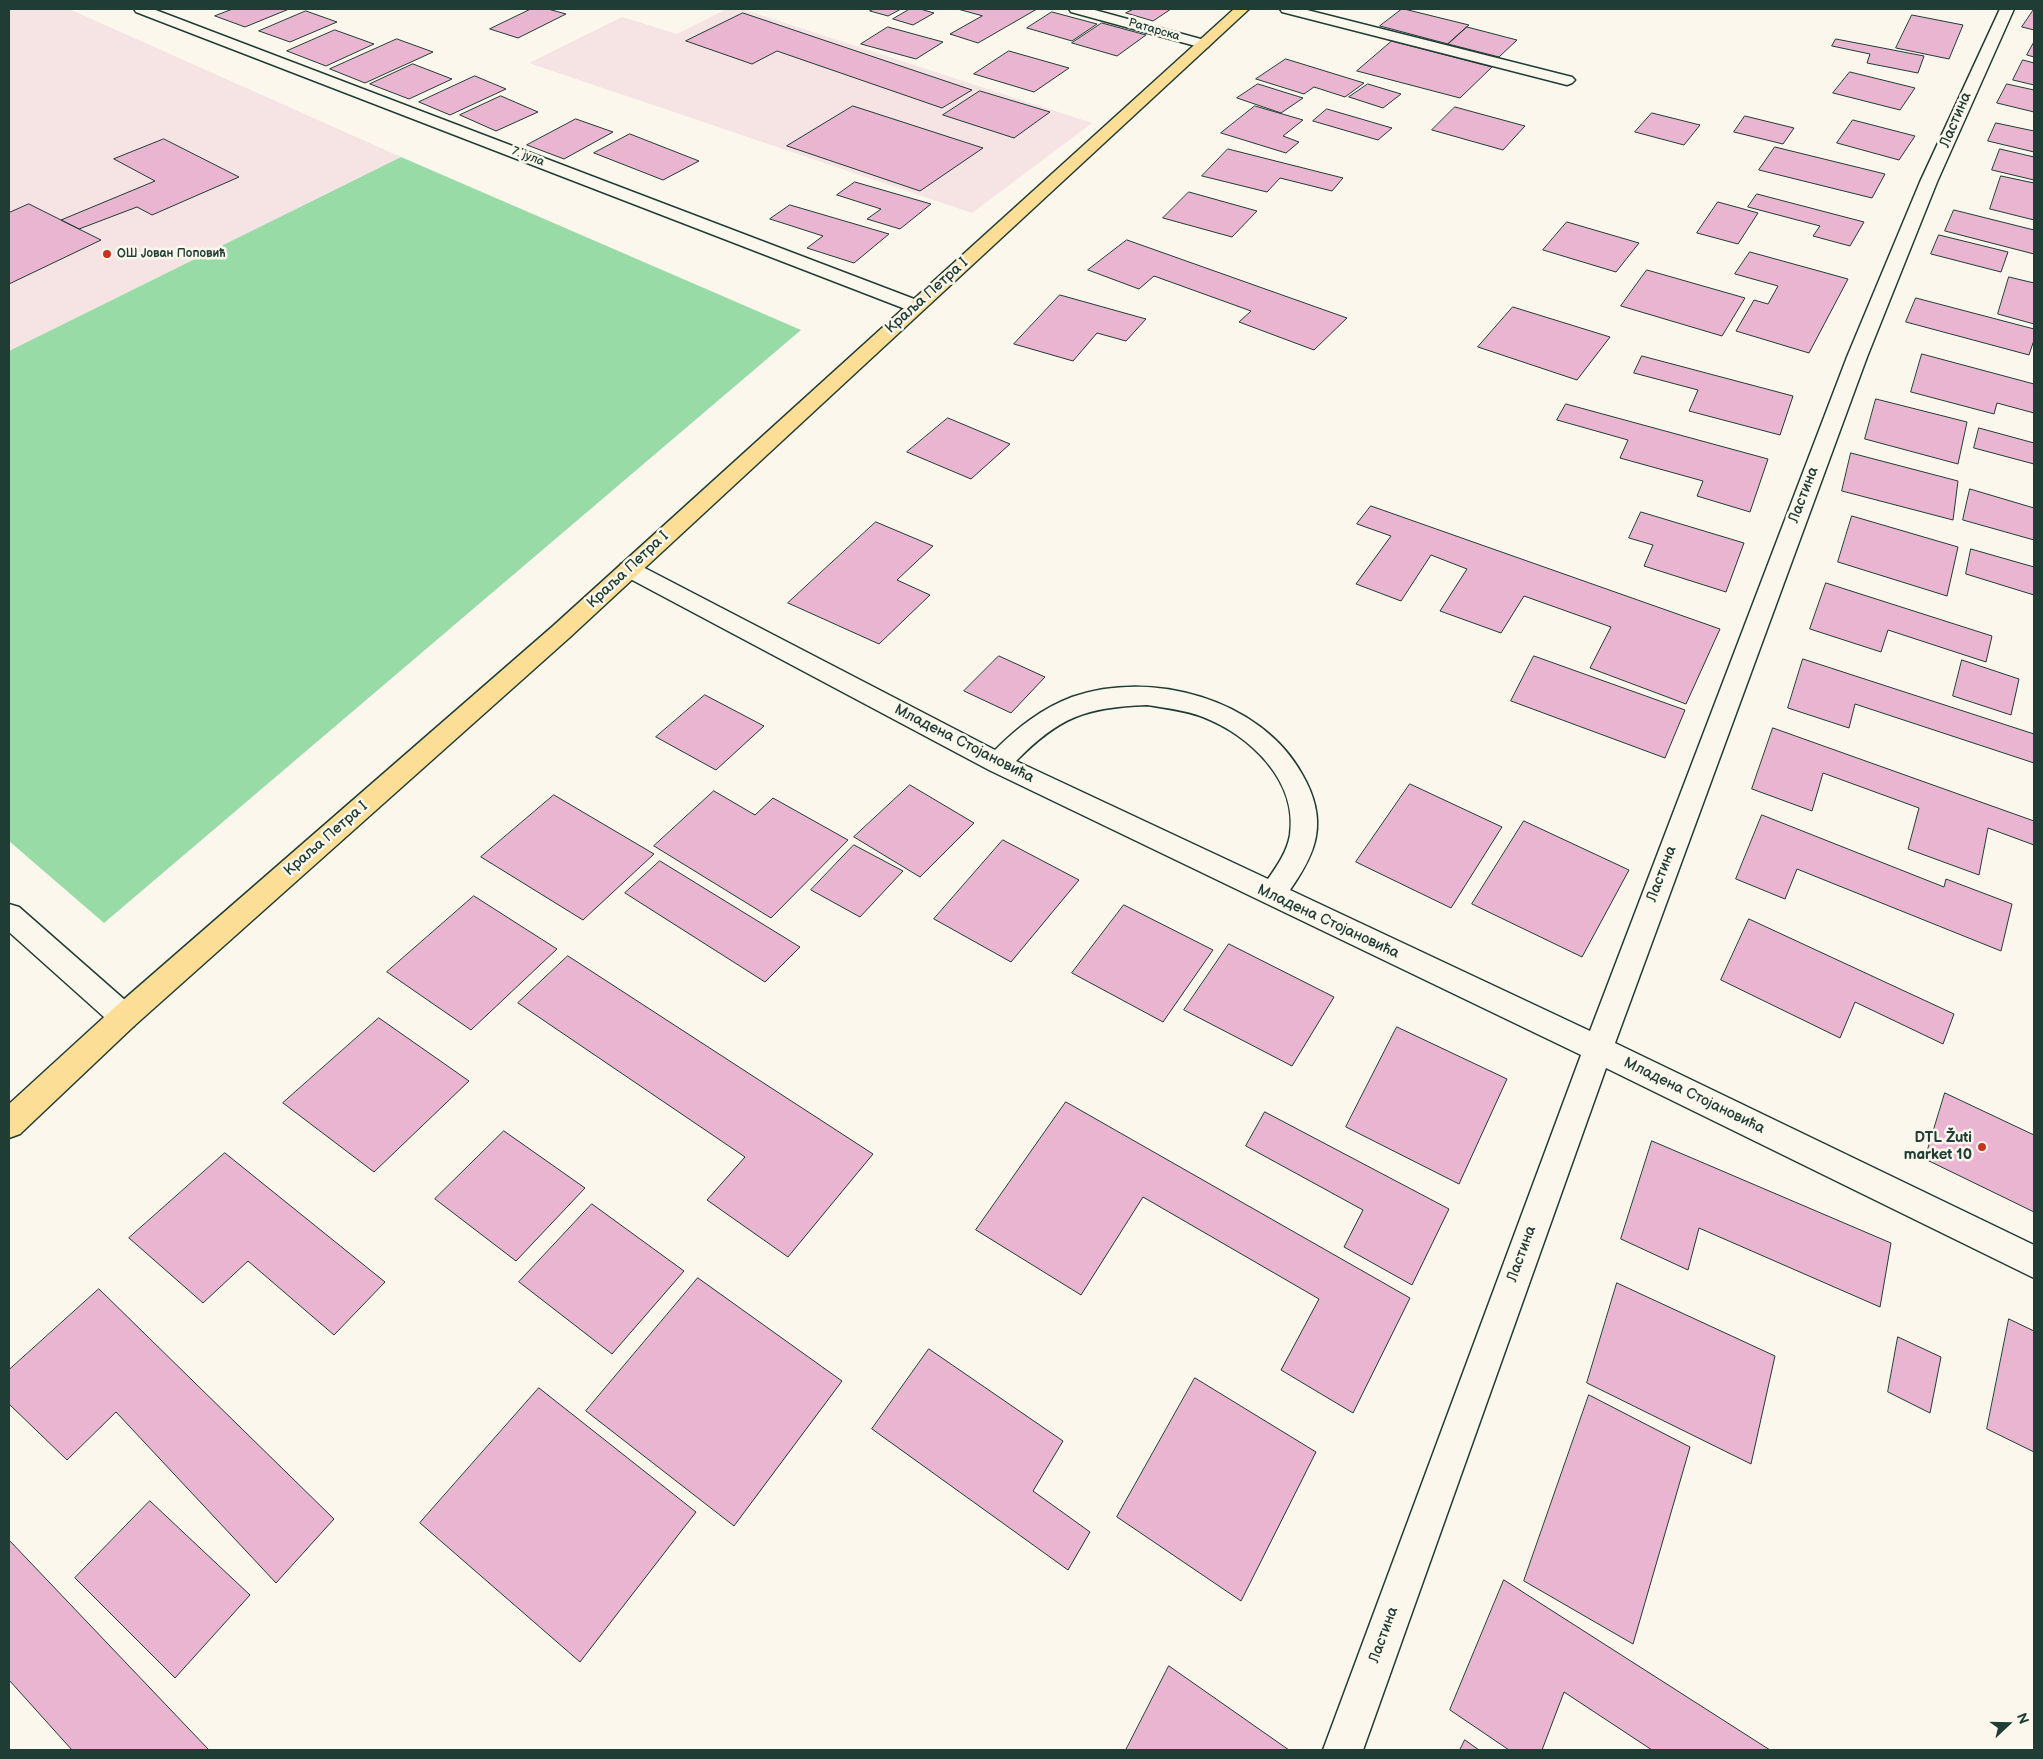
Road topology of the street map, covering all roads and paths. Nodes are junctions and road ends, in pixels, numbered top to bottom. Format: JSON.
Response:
{"nodes":[{"id":1,"x":141,"y":9,"type":"edge"},
{"id":2,"x":1076,"y":9,"type":"edge"},
{"id":3,"x":1242,"y":9,"type":"edge"},
{"id":4,"x":1287,"y":9,"type":"edge"},
{"id":5,"x":2007,"y":9,"type":"edge"},
{"id":6,"x":1203,"y":44,"type":"junction"},
{"id":7,"x":1567,"y":80,"type":"dead end"},
{"id":8,"x":915,"y":306,"type":"junction"},
{"id":9,"x":629,"y":569,"type":"junction"},
{"id":10,"x":998,"y":763,"type":"junction"},
{"id":11,"x":1272,"y":895,"type":"junction"},
{"id":12,"x":9,"y":915,"type":"edge"},
{"id":13,"x":124,"y":1017,"type":"junction"},
{"id":14,"x":1597,"y":1049,"type":"junction"},
{"id":15,"x":9,"y":1124,"type":"edge"},
{"id":16,"x":2034,"y":1262,"type":"edge"},
{"id":17,"x":1343,"y":1750,"type":"edge"}],
"edges":[{"from":1,"to":8,"type":"street","name":"7. јула"},
{"from":2,"to":6,"type":"street","name":"Ратарска"},
{"from":3,"to":6,"type":"main road","name":"Краља Петра I"},
{"from":4,"to":7,"type":"street"},
{"from":5,"to":14,"type":"street","name":"Ластина"},
{"from":6,"to":8,"type":"main road","name":"Краља Петра I"},
{"from":8,"to":9,"type":"main road","name":"Краља Петра I"},
{"from":9,"to":10,"type":"street","name":"Младена Стојановића"},
{"from":9,"to":13,"type":"main road","name":"Краља Петра I"},
{"from":10,"to":11,"type":"street","name":"Младена Стојановића"},
{"from":10,"to":11,"type":"street"},
{"from":11,"to":14,"type":"street","name":"Младена Стојановића"},
{"from":12,"to":13,"type":"street"},
{"from":13,"to":15,"type":"main road","name":"Краља Петра I"},
{"from":14,"to":16,"type":"street","name":"Младена Стојановића"},
{"from":14,"to":17,"type":"street","name":"Ластина"}]}
